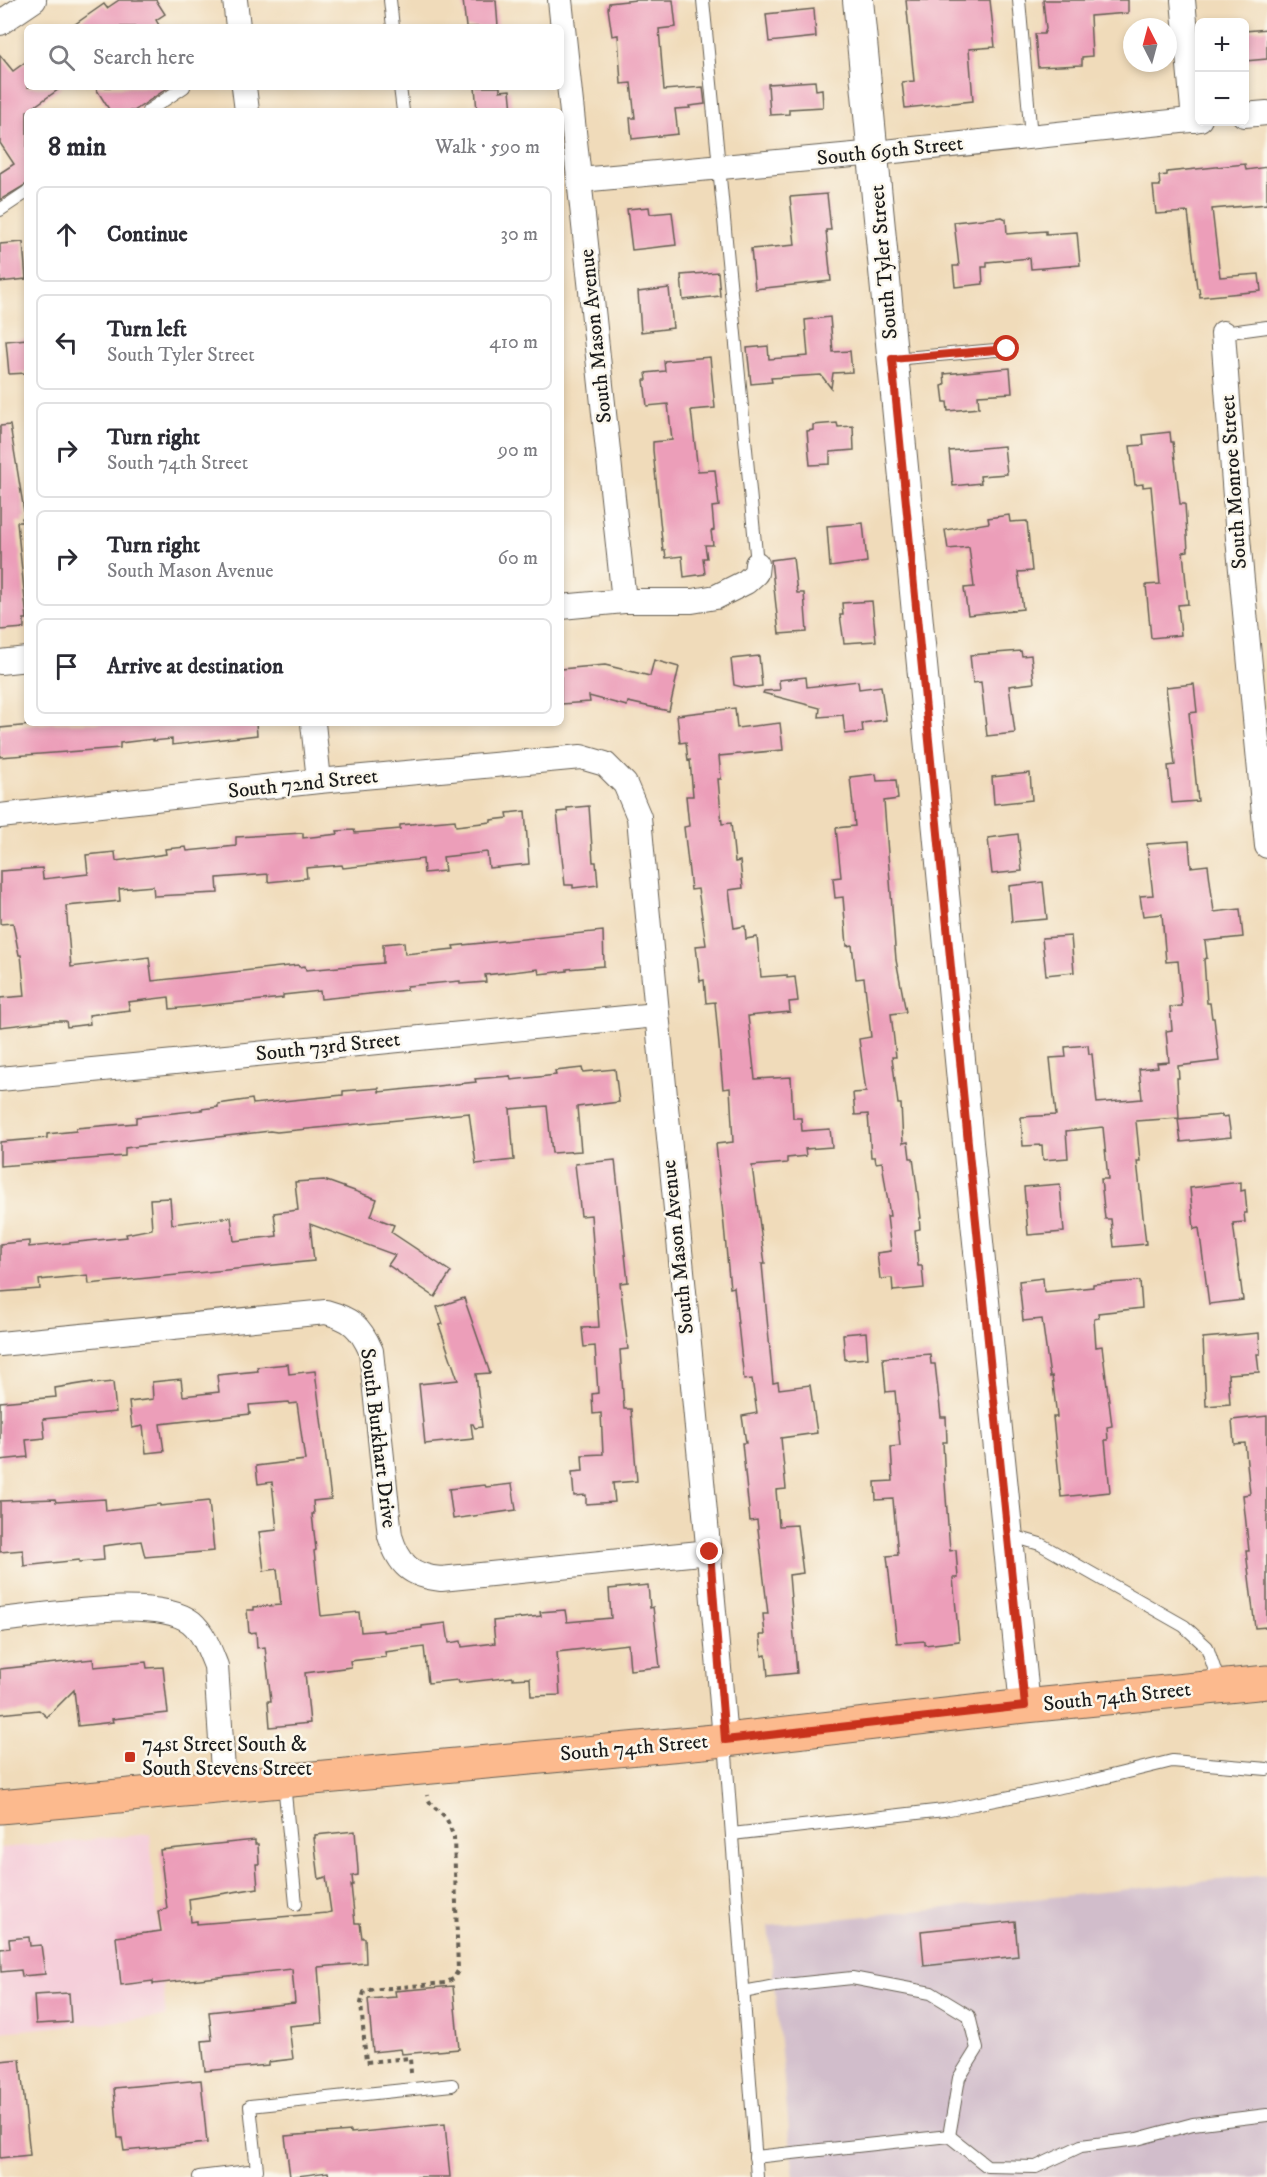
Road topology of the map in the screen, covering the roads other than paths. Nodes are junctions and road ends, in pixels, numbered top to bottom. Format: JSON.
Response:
{"nodes":[{"id":1,"x":34,"y":0,"type":"edge"},
{"id":2,"x":235,"y":0,"type":"edge"},
{"id":3,"x":390,"y":0,"type":"edge"},
{"id":4,"x":560,"y":0,"type":"edge"},
{"id":5,"x":703,"y":0,"type":"edge"},
{"id":6,"x":858,"y":0,"type":"edge"},
{"id":7,"x":1019,"y":0,"type":"edge"},
{"id":8,"x":1183,"y":0,"type":"edge"},
{"id":9,"x":0,"y":23,"type":"edge"},
{"id":10,"x":238,"y":24,"type":"edge"},
{"id":11,"x":393,"y":24,"type":"edge"},
{"id":12,"x":563,"y":24,"type":"edge"},
{"id":13,"x":564,"y":36,"type":"edge"},
{"id":14,"x":180,"y":90,"type":"edge"},
{"id":15,"x":244,"y":90,"type":"edge"},
{"id":16,"x":400,"y":90,"type":"edge"},
{"id":17,"x":1195,"y":102,"type":"edge"},
{"id":18,"x":152,"y":108,"type":"edge"},
{"id":19,"x":247,"y":108,"type":"edge"},
{"id":20,"x":403,"y":108,"type":"edge"},
{"id":21,"x":1267,"y":113,"type":"edge"},
{"id":22,"x":1249,"y":115,"type":"edge"},
{"id":23,"x":1195,"y":119,"type":"edge"},
{"id":24,"x":1031,"y":137,"type":"junction"},
{"id":25,"x":874,"y":153,"type":"junction"},
{"id":26,"x":719,"y":168,"type":"junction"},
{"id":27,"x":580,"y":180,"type":"junction"},
{"id":28,"x":24,"y":194,"type":"edge"},
{"id":29,"x":0,"y":210,"type":"edge"},
{"id":30,"x":1267,"y":327,"type":"edge"},
{"id":31,"x":1223,"y":333,"type":"joint"},
{"id":32,"x":1007,"y":349,"type":"dead end"},
{"id":33,"x":892,"y":359,"type":"junction"},
{"id":34,"x":757,"y":564,"type":"joint"},
{"id":35,"x":624,"y":601,"type":"junction"},
{"id":36,"x":564,"y":607,"type":"edge"},
{"id":37,"x":24,"y":659,"type":"edge"},
{"id":38,"x":0,"y":662,"type":"edge"},
{"id":39,"x":313,"y":726,"type":"edge"},
{"id":40,"x":605,"y":764,"type":"joint"},
{"id":41,"x":319,"y":781,"type":"junction"},
{"id":42,"x":0,"y":816,"type":"edge"},
{"id":43,"x":1267,"y":846,"type":"edge"},
{"id":44,"x":656,"y":1015,"type":"junction"},
{"id":45,"x":0,"y":1079,"type":"edge"},
{"id":46,"x":0,"y":1344,"type":"edge"},
{"id":47,"x":1008,"y":1535,"type":"junction"},
{"id":48,"x":710,"y":1552,"type":"junction"},
{"id":49,"x":0,"y":1620,"type":"edge"},
{"id":50,"x":1267,"y":1682,"type":"edge"},
{"id":51,"x":1220,"y":1686,"type":"junction"},
{"id":52,"x":1025,"y":1706,"type":"junction"},
{"id":53,"x":725,"y":1740,"type":"junction"},
{"id":54,"x":1267,"y":1769,"type":"edge"},
{"id":55,"x":283,"y":1780,"type":"junction"},
{"id":56,"x":224,"y":1785,"type":"junction"},
{"id":57,"x":0,"y":1807,"type":"edge"},
{"id":58,"x":732,"y":1834,"type":"junction"},
{"id":59,"x":296,"y":1904,"type":"dead end"},
{"id":60,"x":743,"y":1992,"type":"junction"},
{"id":61,"x":452,"y":2085,"type":"dead end"},
{"id":62,"x":1267,"y":2115,"type":"edge"},
{"id":63,"x":949,"y":2136,"type":"junction"},
{"id":64,"x":755,"y":2157,"type":"junction"},
{"id":65,"x":199,"y":2177,"type":"edge"},
{"id":66,"x":757,"y":2177,"type":"edge"}],
"edges":[{"from":1,"to":9,"type":"street"},
{"from":2,"to":10,"type":"street"},
{"from":3,"to":11,"type":"lane"},
{"from":4,"to":12,"type":"street","name":"South Mason Avenue"},
{"from":5,"to":26,"type":"lane"},
{"from":6,"to":25,"type":"street","name":"South Tyler Street"},
{"from":7,"to":24,"type":"lane"},
{"from":8,"to":17,"type":"street"},
{"from":13,"to":27,"type":"street","name":"South Mason Avenue"},
{"from":14,"to":18,"type":"lane"},
{"from":15,"to":19,"type":"street"},
{"from":16,"to":20,"type":"lane"},
{"from":21,"to":22,"type":"street"},
{"from":23,"to":24,"type":"street","name":"South 69th Street"},
{"from":24,"to":25,"type":"street","name":"South 69th Street"},
{"from":25,"to":26,"type":"street","name":"South 69th Street"},
{"from":25,"to":33,"type":"street","name":"South Tyler Street"},
{"from":26,"to":27,"type":"street","name":"South 69th Street"},
{"from":26,"to":34,"type":"lane"},
{"from":27,"to":35,"type":"street","name":"South Mason Avenue"},
{"from":28,"to":29,"type":"lane"},
{"from":30,"to":31,"type":"lane"},
{"from":31,"to":43,"type":"street","name":"South Monroe Street"},
{"from":32,"to":33,"type":"lane"},
{"from":33,"to":47,"type":"street","name":"South Tyler Street"},
{"from":34,"to":35,"type":"street"},
{"from":35,"to":36,"type":"street"},
{"from":37,"to":38,"type":"street"},
{"from":39,"to":41,"type":"street"},
{"from":40,"to":41,"type":"street","name":"South 72nd Street"},
{"from":40,"to":44,"type":"street","name":"South Mason Avenue"},
{"from":41,"to":42,"type":"street","name":"South 72nd Street"},
{"from":44,"to":45,"type":"street","name":"South 73rd Street"},
{"from":44,"to":48,"type":"street","name":"South Mason Avenue"},
{"from":46,"to":48,"type":"street","name":"South Burkhart Drive"},
{"from":47,"to":51,"type":"lane"},
{"from":47,"to":52,"type":"street","name":"South Tyler Street"},
{"from":48,"to":53,"type":"street","name":"South Mason Avenue"},
{"from":49,"to":56,"type":"street"},
{"from":50,"to":51,"type":"main road","name":"South 74th Street"},
{"from":51,"to":52,"type":"main road","name":"South 74th Street"},
{"from":52,"to":53,"type":"main road","name":"South 74th Street"},
{"from":53,"to":55,"type":"main road","name":"South 74th Street"},
{"from":53,"to":58,"type":"lane"},
{"from":54,"to":58,"type":"lane"},
{"from":55,"to":56,"type":"main road","name":"South 74th Street"},
{"from":55,"to":59,"type":"lane"},
{"from":56,"to":57,"type":"main road","name":"South 74th Street"},
{"from":58,"to":60,"type":"lane"},
{"from":60,"to":63,"type":"lane"},
{"from":60,"to":64,"type":"lane"},
{"from":61,"to":65,"type":"lane"},
{"from":62,"to":63,"type":"lane"},
{"from":63,"to":64,"type":"lane"},
{"from":64,"to":66,"type":"lane"}]}
